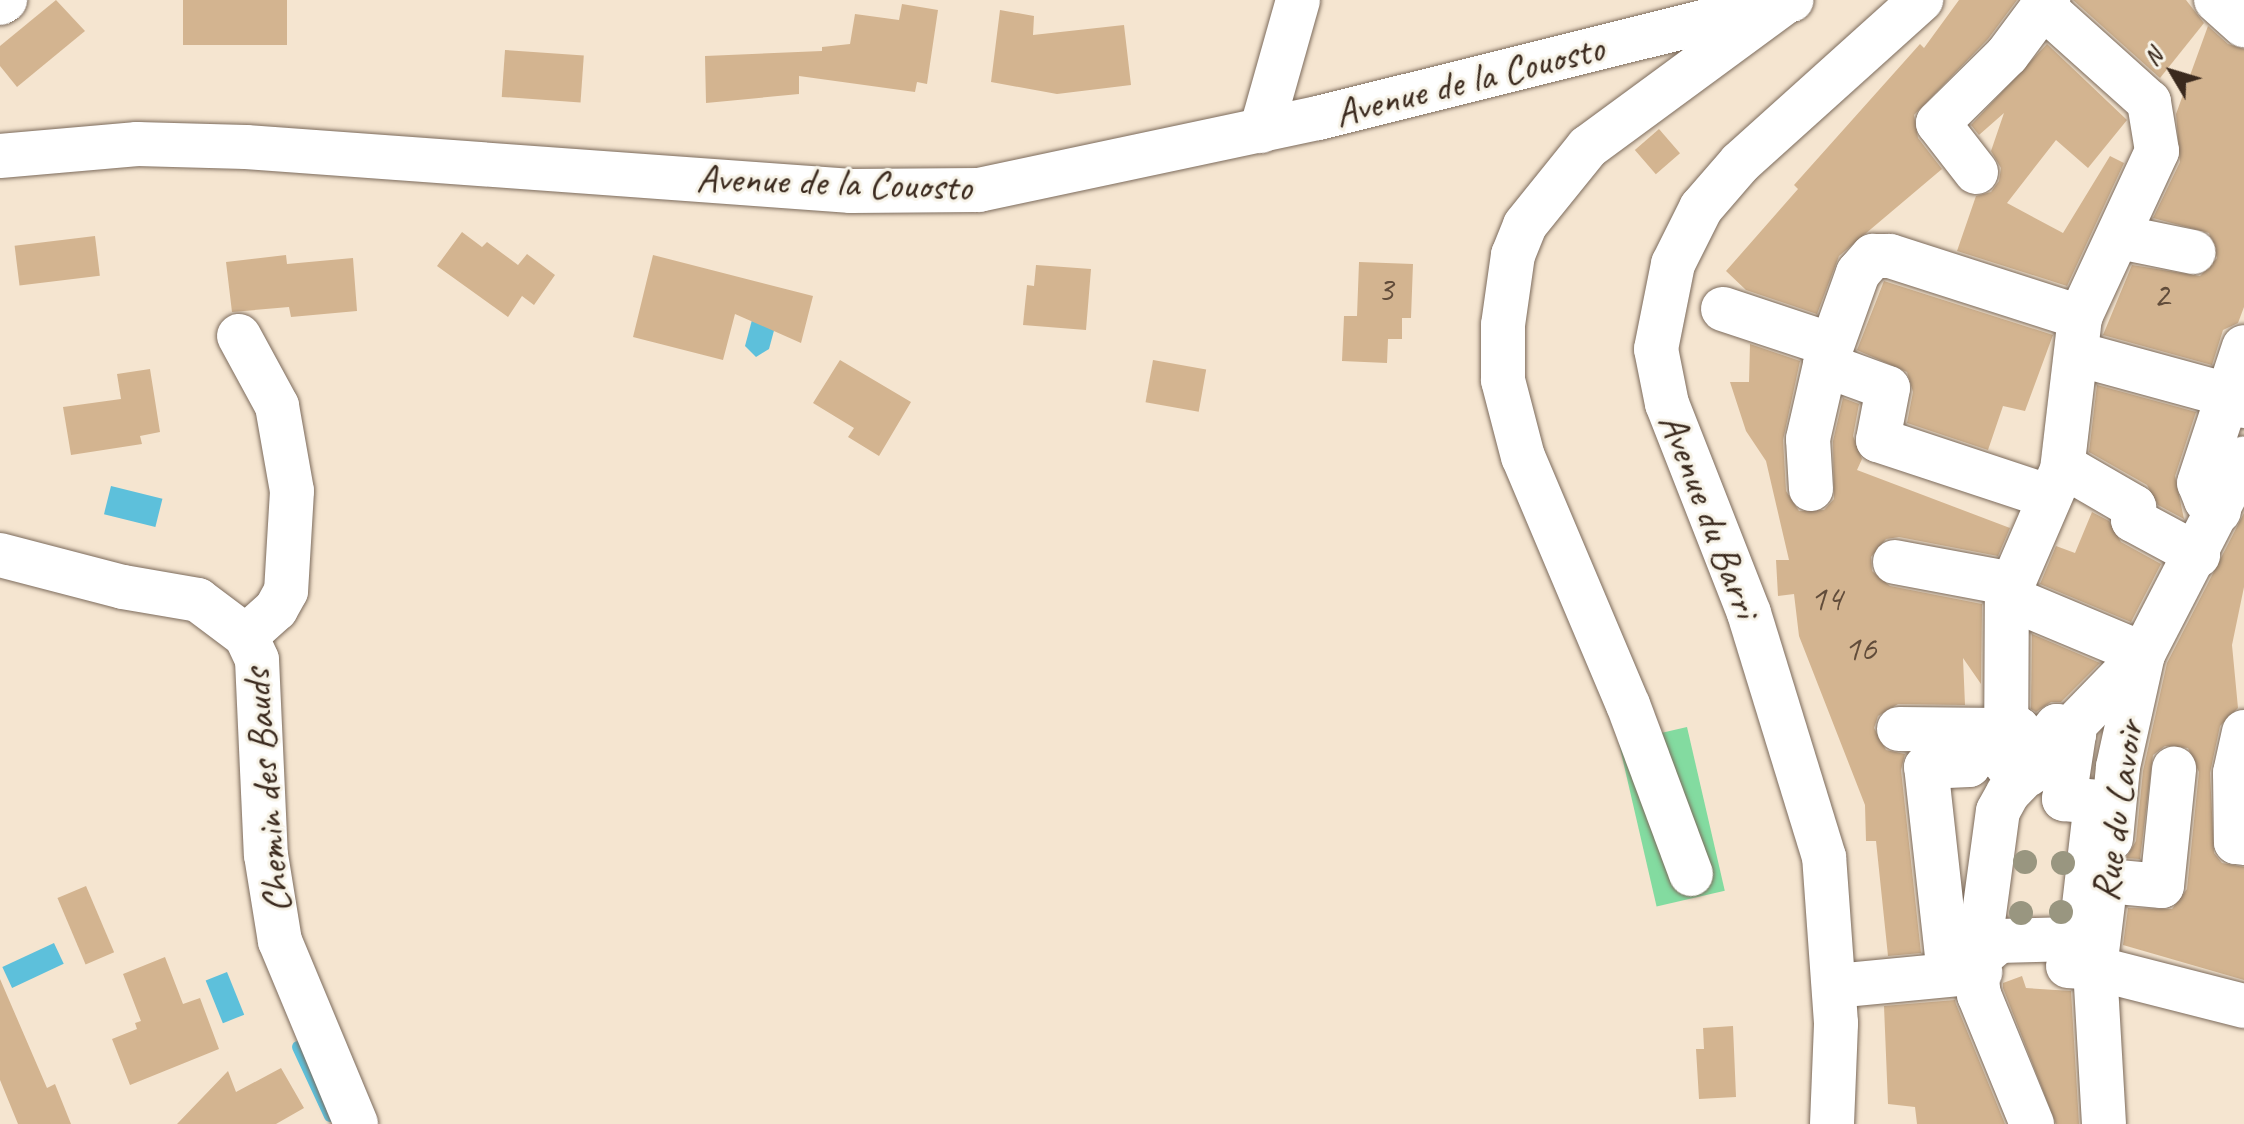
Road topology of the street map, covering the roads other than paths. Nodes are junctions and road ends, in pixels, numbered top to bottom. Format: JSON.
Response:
{"nodes":[{"id":1,"x":1298,"y":0,"type":"edge"},
{"id":2,"x":1921,"y":0,"type":"edge"},
{"id":3,"x":2216,"y":0,"type":"edge"},
{"id":4,"x":1789,"y":1,"type":"edge"},
{"id":5,"x":2046,"y":4,"type":"edge"},
{"id":6,"x":2244,"y":25,"type":"edge"},
{"id":7,"x":1261,"y":131,"type":"junction"},
{"id":8,"x":0,"y":156,"type":"edge"},
{"id":9,"x":1976,"y":172,"type":"dead end"},
{"id":10,"x":2120,"y":237,"type":"junction"},
{"id":11,"x":2193,"y":252,"type":"dead end"},
{"id":12,"x":1723,"y":309,"type":"dead end"},
{"id":13,"x":2080,"y":332,"type":"junction"},
{"id":14,"x":239,"y":336,"type":"dead end"},
{"id":15,"x":2244,"y":347,"type":"edge"},
{"id":16,"x":1828,"y":355,"type":"junction"},
{"id":17,"x":2241,"y":434,"type":"edge"},
{"id":18,"x":2061,"y":484,"type":"junction"},
{"id":19,"x":1811,"y":489,"type":"dead end"},
{"id":20,"x":2219,"y":511,"type":"junction"},
{"id":21,"x":0,"y":555,"type":"edge"},
{"id":22,"x":2198,"y":555,"type":"junction"},
{"id":23,"x":1895,"y":562,"type":"dead end"},
{"id":24,"x":2010,"y":591,"type":"junction"},
{"id":25,"x":246,"y":636,"type":"junction"},
{"id":26,"x":2143,"y":654,"type":"junction"},
{"id":27,"x":1899,"y":729,"type":"dead end"},
{"id":28,"x":2067,"y":731,"type":"junction"},
{"id":29,"x":2015,"y":747,"type":"junction"},
{"id":30,"x":2240,"y":753,"type":"edge"},
{"id":31,"x":2118,"y":767,"type":"junction"},
{"id":32,"x":2174,"y":769,"type":"junction"},
{"id":33,"x":2244,"y":843,"type":"edge"},
{"id":34,"x":1691,"y":874,"type":"dead end"},
{"id":35,"x":2107,"y":881,"type":"junction"},
{"id":36,"x":1976,"y":967,"type":"junction"},
{"id":37,"x":2095,"y":968,"type":"junction"},
{"id":38,"x":1835,"y":986,"type":"junction"},
{"id":39,"x":2244,"y":1006,"type":"edge"},
{"id":40,"x":356,"y":1124,"type":"edge"},
{"id":41,"x":1832,"y":1124,"type":"edge"},
{"id":42,"x":2032,"y":1124,"type":"edge"},
{"id":43,"x":2104,"y":1124,"type":"edge"}],
"edges":[{"from":1,"to":7,"type":"street"},
{"from":2,"to":38,"type":"street","name":"Avenue du Barri"},
{"from":3,"to":6,"type":"street"},
{"from":4,"to":7,"type":"street","name":"Avenue de la Couosto"},
{"from":4,"to":34,"type":"street"},
{"from":5,"to":9,"type":"street"},
{"from":5,"to":10,"type":"street"},
{"from":7,"to":8,"type":"street","name":"Avenue de la Couosto"},
{"from":10,"to":11,"type":"street"},
{"from":10,"to":13,"type":"street"},
{"from":12,"to":16,"type":"street"},
{"from":13,"to":16,"type":"street"},
{"from":13,"to":17,"type":"street"},
{"from":13,"to":18,"type":"street"},
{"from":14,"to":25,"type":"street","name":"Chemin des Bauds"},
{"from":15,"to":17,"type":"street"},
{"from":16,"to":18,"type":"street"},
{"from":16,"to":19,"type":"street"},
{"from":17,"to":20,"type":"street"},
{"from":17,"to":20,"type":"street"},
{"from":18,"to":22,"type":"street"},
{"from":18,"to":24,"type":"street"},
{"from":20,"to":22,"type":"street"},
{"from":21,"to":25,"type":"street","name":"Chemin des Bauds"},
{"from":22,"to":26,"type":"street"},
{"from":23,"to":24,"type":"street"},
{"from":24,"to":26,"type":"street"},
{"from":24,"to":29,"type":"street"},
{"from":25,"to":40,"type":"street","name":"Chemin des Bauds"},
{"from":26,"to":28,"type":"street"},
{"from":26,"to":31,"type":"street","name":"Rue du Lavoir"},
{"from":27,"to":29,"type":"street"},
{"from":28,"to":29,"type":"street"},
{"from":28,"to":36,"type":"street"},
{"from":29,"to":36,"type":"street"},
{"from":29,"to":36,"type":"street"},
{"from":30,"to":32,"type":"street"},
{"from":30,"to":33,"type":"street"},
{"from":31,"to":32,"type":"street"},
{"from":31,"to":35,"type":"street","name":"Rue du Lavoir"},
{"from":32,"to":35,"type":"street"},
{"from":35,"to":37,"type":"street","name":"Rue du Lavoir"},
{"from":36,"to":37,"type":"street"},
{"from":36,"to":38,"type":"street"},
{"from":36,"to":42,"type":"street"},
{"from":37,"to":39,"type":"street"},
{"from":37,"to":43,"type":"street","name":"Rue du Lavoir"},
{"from":38,"to":41,"type":"street","name":"Avenue du Barri"}]}
